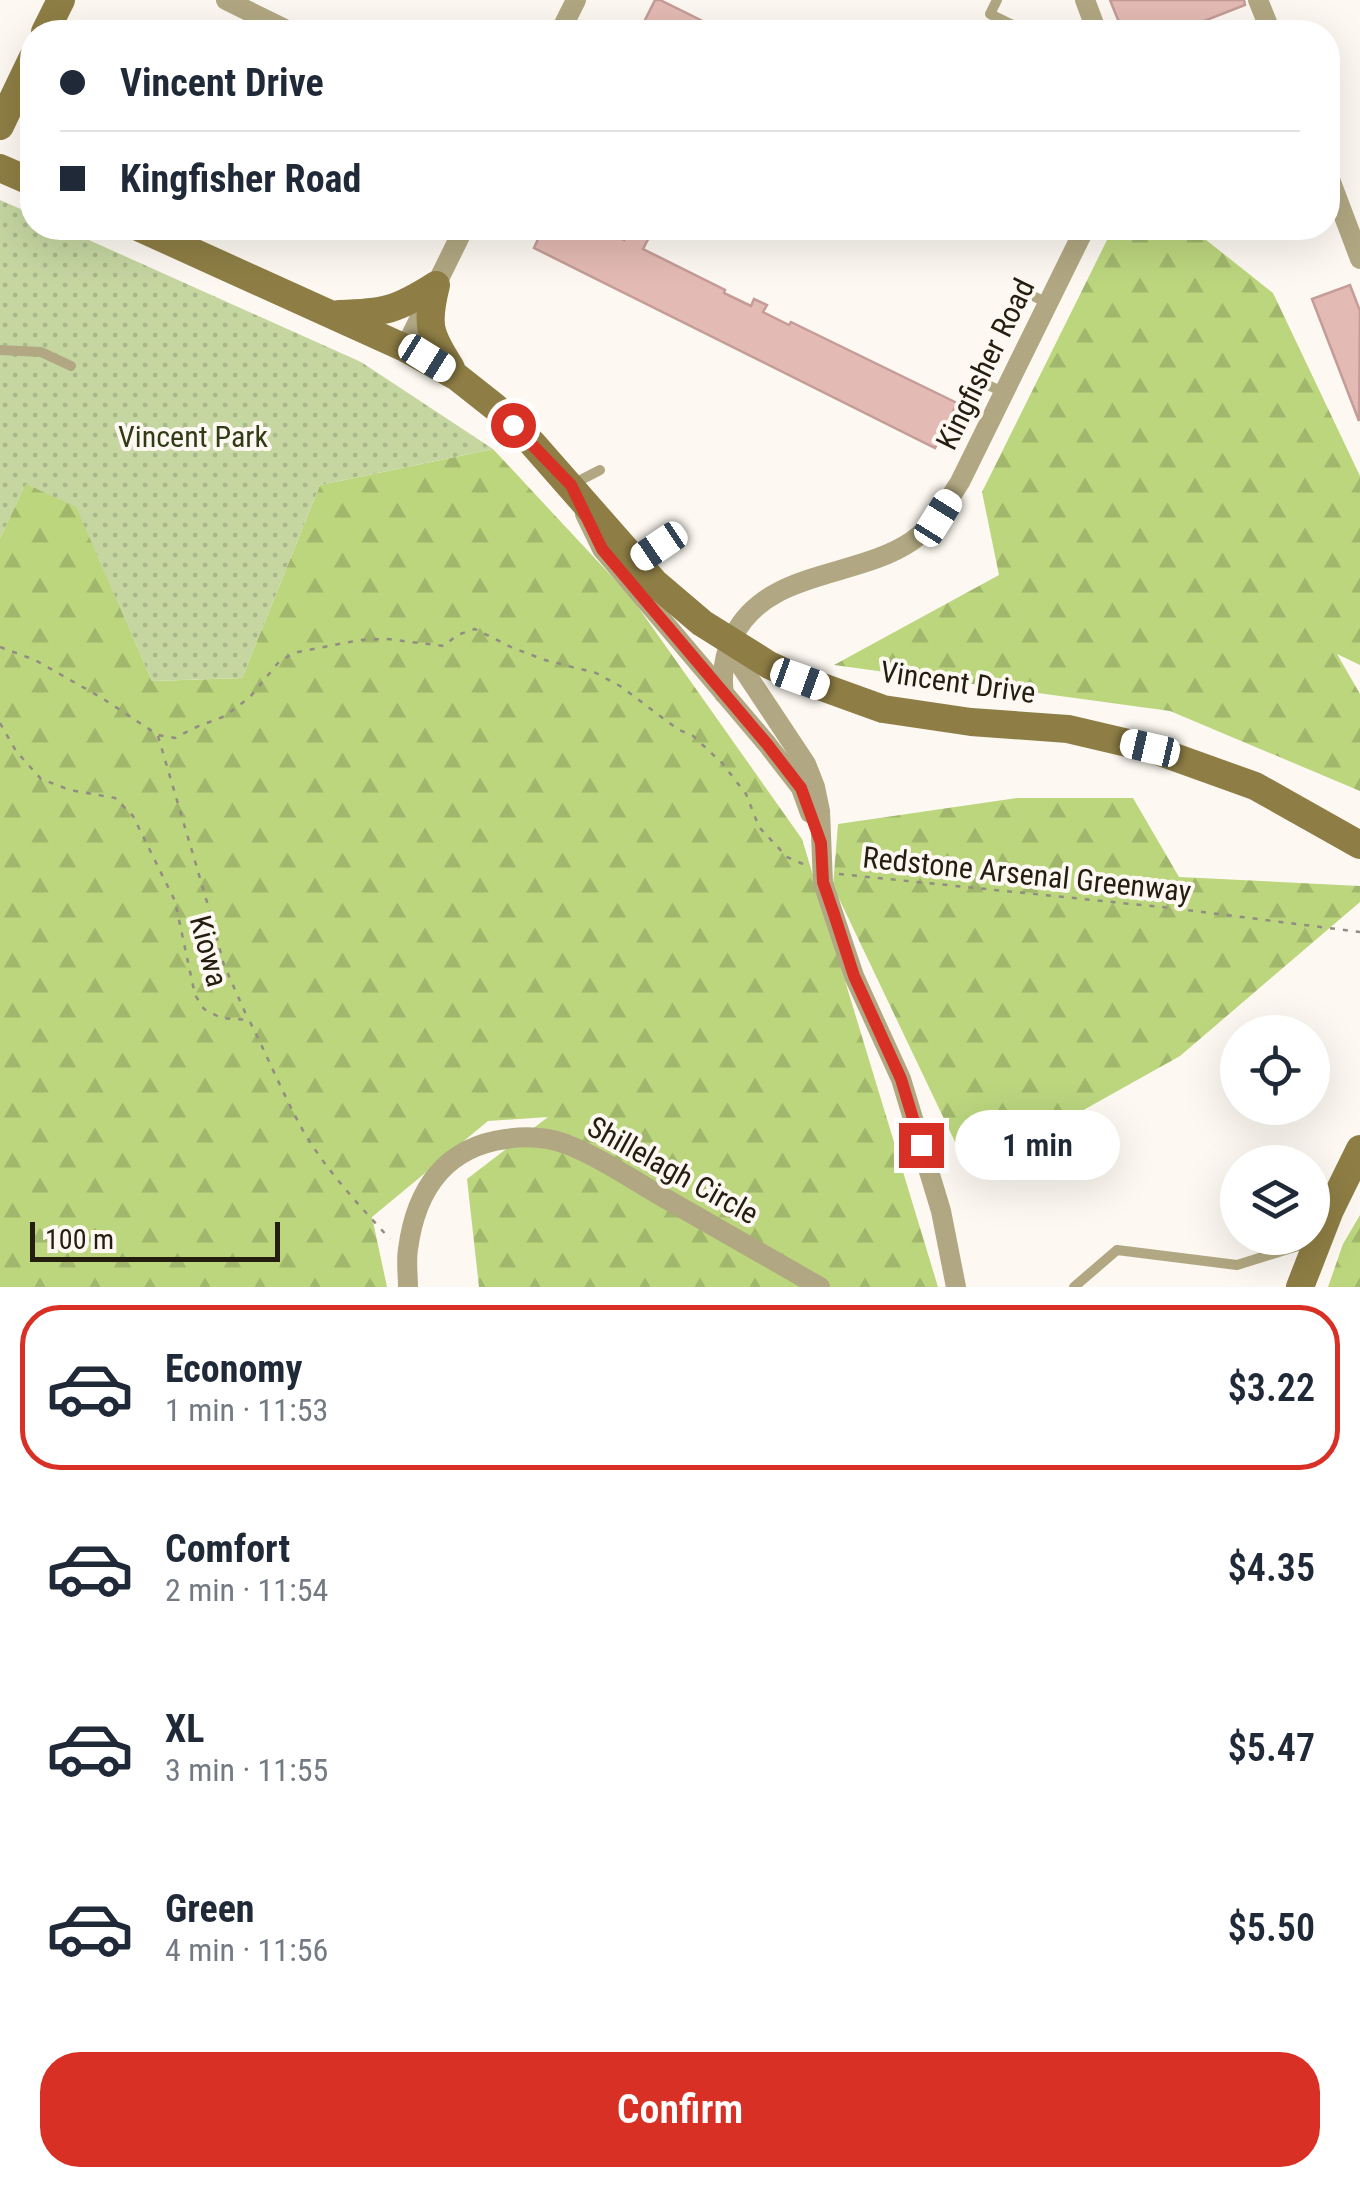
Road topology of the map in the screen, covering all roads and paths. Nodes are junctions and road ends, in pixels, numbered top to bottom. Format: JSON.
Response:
{"nodes":[{"id":1,"x":226,"y":0,"type":"edge"},
{"id":2,"x":997,"y":0,"type":"edge"},
{"id":3,"x":267,"y":20,"type":"edge"},
{"id":4,"x":1002,"y":20,"type":"edge"},
{"id":5,"x":20,"y":84,"type":"edge"},
{"id":6,"x":0,"y":126,"type":"edge"},
{"id":7,"x":1340,"y":206,"type":"edge"},
{"id":8,"x":167,"y":240,"type":"edge"},
{"id":9,"x":458,"y":240,"type":"edge"},
{"id":10,"x":1079,"y":240,"type":"edge"},
{"id":11,"x":1360,"y":259,"type":"edge"},
{"id":12,"x":436,"y":285,"type":"junction"},
{"id":13,"x":1022,"y":290,"type":"dead end"},
{"id":14,"x":1048,"y":303,"type":"junction"},
{"id":15,"x":333,"y":314,"type":"junction"},
{"id":16,"x":405,"y":348,"type":"junction"},
{"id":17,"x":0,"y":350,"type":"edge"},
{"id":18,"x":71,"y":366,"type":"dead end"},
{"id":19,"x":456,"y":377,"type":"junction"},
{"id":20,"x":977,"y":380,"type":"dead end"},
{"id":21,"x":1004,"y":392,"type":"junction"},
{"id":22,"x":600,"y":470,"type":"dead end"},
{"id":23,"x":571,"y":485,"type":"junction"},
{"id":24,"x":730,"y":642,"type":"junction"},
{"id":25,"x":0,"y":646,"type":"edge"},
{"id":26,"x":724,"y":694,"type":"junction"},
{"id":27,"x":0,"y":723,"type":"edge"},
{"id":28,"x":158,"y":735,"type":"junction"},
{"id":29,"x":821,"y":843,"type":"junction"},
{"id":30,"x":1360,"y":844,"type":"edge"},
{"id":31,"x":822,"y":872,"type":"junction"},
{"id":32,"x":1360,"y":932,"type":"edge"},
{"id":33,"x":249,"y":1020,"type":"junction"},
{"id":34,"x":1360,"y":1148,"type":"edge"},
{"id":35,"x":1330,"y":1214,"type":"edge"},
{"id":36,"x":408,"y":1250,"type":"junction"},
{"id":37,"x":1269,"y":1255,"type":"edge"},
{"id":38,"x":1312,"y":1255,"type":"edge"},
{"id":39,"x":408,"y":1287,"type":"edge"},
{"id":40,"x":820,"y":1287,"type":"edge"},
{"id":41,"x":956,"y":1287,"type":"edge"},
{"id":42,"x":1074,"y":1287,"type":"edge"},
{"id":43,"x":1300,"y":1287,"type":"edge"}],
"edges":[{"from":1,"to":3,"type":"street"},
{"from":2,"to":4,"type":"lane"},
{"from":5,"to":6,"type":"street"},
{"from":7,"to":11,"type":"street"},
{"from":8,"to":15,"type":"street","name":"Vincent Drive"},
{"from":9,"to":12,"type":"street"},
{"from":10,"to":14,"type":"street","name":"Kingfisher Road"},
{"from":12,"to":15,"type":"street"},
{"from":12,"to":16,"type":"street"},
{"from":12,"to":19,"type":"street"},
{"from":13,"to":14,"type":"lane"},
{"from":14,"to":21,"type":"street","name":"Kingfisher Road"},
{"from":15,"to":16,"type":"street","name":"Vincent Drive"},
{"from":16,"to":19,"type":"street","name":"Vincent Drive"},
{"from":17,"to":18,"type":"lane"},
{"from":19,"to":23,"type":"street","name":"Vincent Drive"},
{"from":20,"to":21,"type":"lane"},
{"from":21,"to":24,"type":"street","name":"Kingfisher Road"},
{"from":22,"to":23,"type":"lane"},
{"from":23,"to":24,"type":"street","name":"Vincent Drive"},
{"from":23,"to":26,"type":"street"},
{"from":24,"to":26,"type":"street"},
{"from":24,"to":29,"type":"street"},
{"from":24,"to":30,"type":"street","name":"Vincent Drive"},
{"from":25,"to":28,"type":"path"},
{"from":26,"to":29,"type":"street"},
{"from":27,"to":33,"type":"path","name":"Kiowa"},
{"from":28,"to":31,"type":"path","name":"Redstone Arsenal Greenway"},
{"from":28,"to":33,"type":"path"},
{"from":29,"to":31,"type":"street"},
{"from":31,"to":32,"type":"path","name":"Redstone Arsenal Greenway"},
{"from":31,"to":41,"type":"street"},
{"from":33,"to":36,"type":"path","name":"Kiowa"},
{"from":34,"to":35,"type":"street"},
{"from":36,"to":39,"type":"street","name":"Shillelagh Circle"},
{"from":36,"to":40,"type":"street","name":"Shillelagh Circle"},
{"from":37,"to":42,"type":"lane"},
{"from":38,"to":43,"type":"street"}]}
